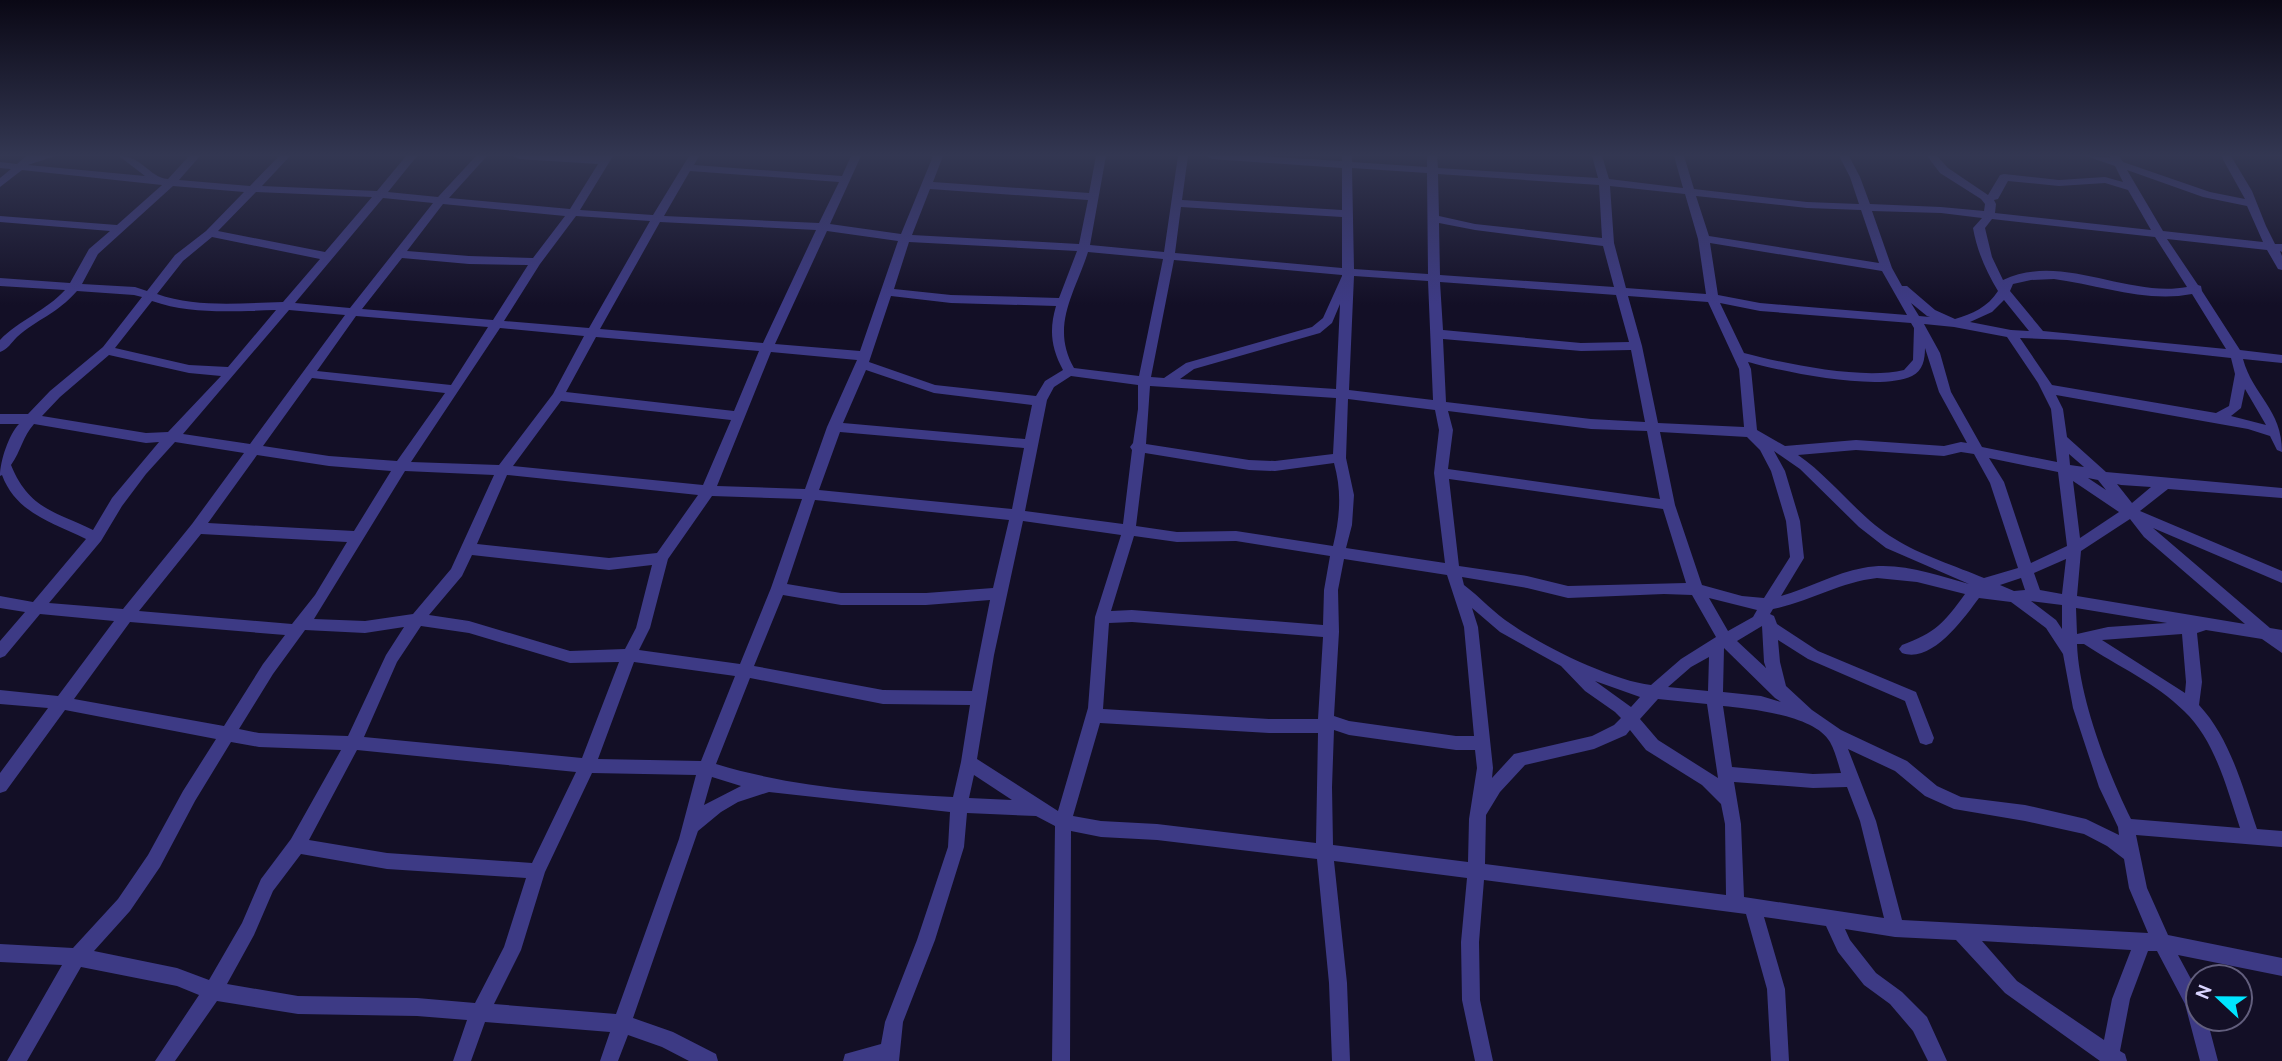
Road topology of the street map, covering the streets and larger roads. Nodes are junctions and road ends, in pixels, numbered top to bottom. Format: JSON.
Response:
{"nodes":[{"id":1,"x":143,"y":206,"type":"edge"},
{"id":2,"x":236,"y":206,"type":"edge"},
{"id":3,"x":369,"y":206,"type":"edge"},
{"id":4,"x":437,"y":206,"type":"edge"},
{"id":5,"x":488,"y":206,"type":"edge"},
{"id":6,"x":578,"y":206,"type":"edge"},
{"id":7,"x":665,"y":206,"type":"edge"},
{"id":8,"x":832,"y":206,"type":"edge"},
{"id":9,"x":918,"y":206,"type":"edge"},
{"id":10,"x":1091,"y":206,"type":"edge"},
{"id":11,"x":1177,"y":206,"type":"edge"},
{"id":12,"x":1215,"y":206,"type":"edge"},
{"id":13,"x":1345,"y":206,"type":"edge"},
{"id":14,"x":1432,"y":206,"type":"edge"},
{"id":15,"x":1606,"y":206,"type":"edge"},
{"id":16,"x":1693,"y":206,"type":"edge"},
{"id":17,"x":1825,"y":206,"type":"edge"},
{"id":18,"x":1991,"y":206,"type":"edge"},
{"id":19,"x":2145,"y":206,"type":"edge"},
{"id":20,"x":2253,"y":206,"type":"edge"},
{"id":21,"x":1864,"y":208,"type":"junction"},
{"id":22,"x":575,"y":211,"type":"junction"},
{"id":23,"x":1345,"y":214,"type":"junction"},
{"id":24,"x":1989,"y":216,"type":"junction"},
{"id":25,"x":658,"y":218,"type":"junction"},
{"id":26,"x":1432,"y":218,"type":"junction"},
{"id":27,"x":0,"y":219,"type":"edge"},
{"id":28,"x":823,"y":226,"type":"junction"},
{"id":29,"x":117,"y":228,"type":"junction"},
{"id":30,"x":210,"y":233,"type":"junction"},
{"id":31,"x":2163,"y":236,"type":"junction"},
{"id":32,"x":905,"y":238,"type":"junction"},
{"id":33,"x":1704,"y":239,"type":"junction"},
{"id":34,"x":1608,"y":243,"type":"junction"},
{"id":35,"x":2278,"y":247,"type":"edge"},
{"id":36,"x":1084,"y":248,"type":"junction"},
{"id":37,"x":400,"y":254,"type":"junction"},
{"id":38,"x":325,"y":256,"type":"junction"},
{"id":39,"x":1169,"y":257,"type":"junction"},
{"id":40,"x":536,"y":262,"type":"junction"},
{"id":41,"x":2282,"y":266,"type":"edge"},
{"id":42,"x":1886,"y":268,"type":"junction"},
{"id":43,"x":1348,"y":272,"type":"junction"},
{"id":44,"x":1434,"y":277,"type":"junction"},
{"id":45,"x":1893,"y":280,"type":"junction"},
{"id":46,"x":0,"y":282,"type":"edge"},
{"id":47,"x":74,"y":287,"type":"junction"},
{"id":48,"x":2197,"y":289,"type":"junction"},
{"id":49,"x":2005,"y":291,"type":"junction"},
{"id":50,"x":888,"y":292,"type":"junction"},
{"id":51,"x":1623,"y":293,"type":"junction"},
{"id":52,"x":150,"y":298,"type":"junction"},
{"id":53,"x":1712,"y":299,"type":"junction"},
{"id":54,"x":1061,"y":302,"type":"junction"},
{"id":55,"x":287,"y":306,"type":"junction"},
{"id":56,"x":353,"y":312,"type":"junction"},
{"id":57,"x":1917,"y":322,"type":"junction"},
{"id":58,"x":1954,"y":323,"type":"junction"},
{"id":59,"x":497,"y":324,"type":"junction"},
{"id":60,"x":592,"y":332,"type":"junction"},
{"id":61,"x":14,"y":333,"type":"junction"},
{"id":62,"x":1438,"y":334,"type":"junction"},
{"id":63,"x":2011,"y":334,"type":"junction"},
{"id":64,"x":2039,"y":334,"type":"junction"},
{"id":65,"x":0,"y":339,"type":"edge"},
{"id":66,"x":1636,"y":346,"type":"junction"},
{"id":67,"x":767,"y":347,"type":"junction"},
{"id":68,"x":0,"y":348,"type":"edge"},
{"id":69,"x":107,"y":349,"type":"junction"},
{"id":70,"x":2236,"y":355,"type":"junction"},
{"id":71,"x":1740,"y":356,"type":"junction"},
{"id":72,"x":2282,"y":359,"type":"edge"},
{"id":73,"x":863,"y":360,"type":"junction"},
{"id":74,"x":231,"y":372,"type":"junction"},
{"id":75,"x":1070,"y":372,"type":"junction"},
{"id":76,"x":310,"y":374,"type":"junction"},
{"id":77,"x":2241,"y":374,"type":"junction"},
{"id":78,"x":1144,"y":380,"type":"junction"},
{"id":79,"x":1167,"y":382,"type":"junction"},
{"id":80,"x":2047,"y":388,"type":"junction"},
{"id":81,"x":454,"y":390,"type":"junction"},
{"id":82,"x":1343,"y":394,"type":"junction"},
{"id":83,"x":558,"y":396,"type":"junction"},
{"id":84,"x":1040,"y":401,"type":"junction"},
{"id":85,"x":1440,"y":405,"type":"junction"},
{"id":86,"x":740,"y":416,"type":"junction"},
{"id":87,"x":2217,"y":418,"type":"junction"},
{"id":88,"x":0,"y":419,"type":"edge"},
{"id":89,"x":32,"y":419,"type":"junction"},
{"id":90,"x":1654,"y":425,"type":"junction"},
{"id":91,"x":834,"y":427,"type":"junction"},
{"id":92,"x":1751,"y":432,"type":"junction"},
{"id":93,"x":2276,"y":433,"type":"junction"},
{"id":94,"x":173,"y":438,"type":"junction"},
{"id":95,"x":2061,"y":439,"type":"junction"},
{"id":96,"x":1033,"y":444,"type":"junction"},
{"id":97,"x":1138,"y":447,"type":"junction"},
{"id":98,"x":2282,"y":447,"type":"edge"},
{"id":99,"x":254,"y":448,"type":"junction"},
{"id":100,"x":1974,"y":449,"type":"junction"},
{"id":101,"x":1782,"y":451,"type":"junction"},
{"id":102,"x":1339,"y":458,"type":"junction"},
{"id":103,"x":401,"y":466,"type":"junction"},
{"id":104,"x":3,"y":468,"type":"edge"},
{"id":105,"x":503,"y":470,"type":"junction"},
{"id":106,"x":2065,"y":470,"type":"junction"},
{"id":107,"x":1441,"y":473,"type":"junction"},
{"id":108,"x":2104,"y":478,"type":"junction"},
{"id":109,"x":2163,"y":485,"type":"junction"},
{"id":110,"x":708,"y":491,"type":"junction"},
{"id":111,"x":2282,"y":493,"type":"edge"},
{"id":112,"x":811,"y":494,"type":"junction"},
{"id":113,"x":1668,"y":505,"type":"junction"},
{"id":114,"x":2131,"y":513,"type":"junction"},
{"id":115,"x":1016,"y":515,"type":"junction"},
{"id":116,"x":197,"y":528,"type":"junction"},
{"id":117,"x":1129,"y":530,"type":"junction"},
{"id":118,"x":96,"y":537,"type":"junction"},
{"id":119,"x":357,"y":537,"type":"junction"},
{"id":120,"x":470,"y":549,"type":"junction"},
{"id":121,"x":2074,"y":549,"type":"junction"},
{"id":122,"x":1339,"y":551,"type":"junction"},
{"id":123,"x":661,"y":558,"type":"junction"},
{"id":124,"x":2025,"y":571,"type":"junction"},
{"id":125,"x":1453,"y":572,"type":"junction"},
{"id":126,"x":2282,"y":577,"type":"edge"},
{"id":127,"x":778,"y":588,"type":"junction"},
{"id":128,"x":1459,"y":588,"type":"junction"},
{"id":129,"x":1979,"y":588,"type":"junction"},
{"id":130,"x":1696,"y":590,"type":"junction"},
{"id":131,"x":996,"y":594,"type":"junction"},
{"id":132,"x":2034,"y":595,"type":"junction"},
{"id":133,"x":2016,"y":598,"type":"junction"},
{"id":134,"x":2069,"y":601,"type":"junction"},
{"id":135,"x":0,"y":602,"type":"edge"},
{"id":136,"x":1768,"y":604,"type":"junction"},
{"id":137,"x":37,"y":608,"type":"junction"},
{"id":138,"x":126,"y":616,"type":"junction"},
{"id":139,"x":1102,"y":617,"type":"junction"},
{"id":140,"x":417,"y":619,"type":"junction"},
{"id":141,"x":2214,"y":625,"type":"junction"},
{"id":142,"x":297,"y":627,"type":"junction"},
{"id":143,"x":1769,"y":627,"type":"junction"},
{"id":144,"x":2189,"y":629,"type":"junction"},
{"id":145,"x":1332,"y":632,"type":"junction"},
{"id":146,"x":2265,"y":633,"type":"junction"},
{"id":147,"x":2282,"y":636,"type":"edge"},
{"id":148,"x":2085,"y":637,"type":"junction"},
{"id":149,"x":1721,"y":641,"type":"junction"},
{"id":150,"x":2282,"y":647,"type":"edge"},
{"id":151,"x":1907,"y":649,"type":"dead end"},
{"id":152,"x":0,"y":652,"type":"edge"},
{"id":153,"x":2070,"y":653,"type":"junction"},
{"id":154,"x":629,"y":655,"type":"junction"},
{"id":155,"x":1566,"y":662,"type":"junction"},
{"id":156,"x":744,"y":671,"type":"junction"},
{"id":157,"x":1653,"y":693,"type":"junction"},
{"id":158,"x":1780,"y":693,"type":"junction"},
{"id":159,"x":0,"y":697,"type":"edge"},
{"id":160,"x":977,"y":698,"type":"junction"},
{"id":161,"x":1715,"y":698,"type":"junction"},
{"id":162,"x":61,"y":703,"type":"junction"},
{"id":163,"x":2191,"y":706,"type":"junction"},
{"id":164,"x":1806,"y":715,"type":"junction"},
{"id":165,"x":1095,"y":716,"type":"junction"},
{"id":166,"x":1631,"y":718,"type":"junction"},
{"id":167,"x":1328,"y":724,"type":"junction"},
{"id":168,"x":230,"y":733,"type":"junction"},
{"id":169,"x":1835,"y":735,"type":"junction"},
{"id":170,"x":1926,"y":738,"type":"dead end"},
{"id":171,"x":353,"y":743,"type":"junction"},
{"id":172,"x":1482,"y":743,"type":"junction"},
{"id":173,"x":969,"y":762,"type":"junction"},
{"id":174,"x":587,"y":766,"type":"junction"},
{"id":175,"x":706,"y":768,"type":"junction"},
{"id":176,"x":1724,"y":774,"type":"junction"},
{"id":177,"x":1854,"y":780,"type":"junction"},
{"id":178,"x":770,"y":785,"type":"junction"},
{"id":179,"x":0,"y":786,"type":"edge"},
{"id":180,"x":1728,"y":800,"type":"junction"},
{"id":181,"x":959,"y":805,"type":"junction"},
{"id":182,"x":1038,"y":809,"type":"junction"},
{"id":183,"x":1477,"y":819,"type":"junction"},
{"id":184,"x":1063,"y":822,"type":"junction"},
{"id":185,"x":2126,"y":826,"type":"junction"},
{"id":186,"x":690,"y":828,"type":"junction"},
{"id":187,"x":2251,"y":835,"type":"junction"},
{"id":188,"x":2282,"y":839,"type":"edge"},
{"id":189,"x":297,"y":845,"type":"junction"},
{"id":190,"x":1325,"y":852,"type":"junction"},
{"id":191,"x":2132,"y":855,"type":"junction"},
{"id":192,"x":537,"y":871,"type":"junction"},
{"id":193,"x":1476,"y":872,"type":"junction"},
{"id":194,"x":1743,"y":905,"type":"junction"},
{"id":195,"x":1832,"y":919,"type":"junction"},
{"id":196,"x":1895,"y":928,"type":"junction"},
{"id":197,"x":1961,"y":932,"type":"junction"},
{"id":198,"x":2143,"y":942,"type":"junction"},
{"id":199,"x":2162,"y":943,"type":"junction"},
{"id":200,"x":0,"y":953,"type":"edge"},
{"id":201,"x":77,"y":957,"type":"junction"},
{"id":202,"x":2282,"y":967,"type":"edge"},
{"id":203,"x":213,"y":991,"type":"junction"},
{"id":204,"x":479,"y":1014,"type":"junction"},
{"id":205,"x":624,"y":1024,"type":"junction"},
{"id":206,"x":889,"y":1058,"type":"edge"},
{"id":207,"x":2107,"y":1059,"type":"edge"},
{"id":208,"x":16,"y":1061,"type":"edge"},
{"id":209,"x":164,"y":1061,"type":"edge"},
{"id":210,"x":462,"y":1061,"type":"edge"},
{"id":211,"x":609,"y":1061,"type":"edge"},
{"id":212,"x":709,"y":1061,"type":"edge"},
{"id":213,"x":852,"y":1061,"type":"edge"},
{"id":214,"x":1061,"y":1061,"type":"edge"},
{"id":215,"x":1342,"y":1061,"type":"edge"},
{"id":216,"x":1485,"y":1061,"type":"edge"},
{"id":217,"x":1780,"y":1061,"type":"edge"},
{"id":218,"x":1938,"y":1061,"type":"edge"},
{"id":219,"x":2209,"y":1061,"type":"edge"}],
"edges":[{"from":1,"to":29,"type":"street"},
{"from":2,"to":30,"type":"street"},
{"from":3,"to":38,"type":"street"},
{"from":4,"to":37,"type":"street"},
{"from":5,"to":22,"type":"street"},
{"from":6,"to":22,"type":"street"},
{"from":7,"to":25,"type":"street"},
{"from":8,"to":28,"type":"street"},
{"from":9,"to":32,"type":"street"},
{"from":10,"to":36,"type":"street"},
{"from":11,"to":39,"type":"street"},
{"from":12,"to":23,"type":"street"},
{"from":13,"to":23,"type":"street"},
{"from":14,"to":26,"type":"street"},
{"from":15,"to":34,"type":"street"},
{"from":16,"to":33,"type":"street"},
{"from":17,"to":21,"type":"street"},
{"from":18,"to":24,"type":"street"},
{"from":19,"to":31,"type":"street"},
{"from":20,"to":35,"type":"street"},
{"from":21,"to":24,"type":"street"},
{"from":21,"to":42,"type":"street"},
{"from":22,"to":25,"type":"street"},
{"from":22,"to":40,"type":"street"},
{"from":23,"to":43,"type":"street"},
{"from":24,"to":31,"type":"street"},
{"from":24,"to":49,"type":"street"},
{"from":25,"to":28,"type":"street"},
{"from":25,"to":60,"type":"street"},
{"from":26,"to":34,"type":"street"},
{"from":26,"to":44,"type":"street"},
{"from":27,"to":29,"type":"street"},
{"from":28,"to":32,"type":"street"},
{"from":28,"to":67,"type":"street"},
{"from":29,"to":47,"type":"street"},
{"from":30,"to":38,"type":"street"},
{"from":30,"to":52,"type":"street"},
{"from":31,"to":35,"type":"street"},
{"from":31,"to":48,"type":"street"},
{"from":32,"to":36,"type":"street"},
{"from":32,"to":50,"type":"street"},
{"from":33,"to":42,"type":"street"},
{"from":33,"to":53,"type":"street"},
{"from":34,"to":51,"type":"street"},
{"from":35,"to":41,"type":"street"},
{"from":36,"to":39,"type":"street"},
{"from":36,"to":54,"type":"street"},
{"from":37,"to":40,"type":"street"},
{"from":37,"to":56,"type":"street"},
{"from":38,"to":55,"type":"street"},
{"from":39,"to":43,"type":"street"},
{"from":39,"to":78,"type":"street"},
{"from":40,"to":59,"type":"street"},
{"from":42,"to":45,"type":"street"},
{"from":43,"to":44,"type":"street"},
{"from":43,"to":79,"type":"street"},
{"from":43,"to":82,"type":"street"},
{"from":44,"to":51,"type":"street"},
{"from":44,"to":62,"type":"street"},
{"from":45,"to":57,"type":"street"},
{"from":45,"to":58,"type":"street"},
{"from":46,"to":47,"type":"street"},
{"from":47,"to":52,"type":"street"},
{"from":47,"to":61,"type":"street"},
{"from":48,"to":49,"type":"street"},
{"from":48,"to":70,"type":"street"},
{"from":49,"to":58,"type":"street"},
{"from":49,"to":64,"type":"street"},
{"from":50,"to":54,"type":"street"},
{"from":50,"to":73,"type":"street"},
{"from":51,"to":53,"type":"street"},
{"from":51,"to":66,"type":"street"},
{"from":52,"to":55,"type":"street"},
{"from":52,"to":69,"type":"street"},
{"from":53,"to":57,"type":"street"},
{"from":53,"to":71,"type":"street"},
{"from":54,"to":75,"type":"street"},
{"from":55,"to":56,"type":"street"},
{"from":55,"to":74,"type":"street"},
{"from":56,"to":59,"type":"street"},
{"from":56,"to":76,"type":"street"},
{"from":57,"to":58,"type":"street"},
{"from":57,"to":71,"type":"street"},
{"from":57,"to":100,"type":"street"},
{"from":58,"to":63,"type":"street"},
{"from":59,"to":60,"type":"street"},
{"from":59,"to":81,"type":"street"},
{"from":60,"to":67,"type":"street"},
{"from":60,"to":83,"type":"street"},
{"from":61,"to":65,"type":"street"},
{"from":61,"to":68,"type":"street"},
{"from":62,"to":66,"type":"street"},
{"from":62,"to":85,"type":"street"},
{"from":63,"to":64,"type":"street"},
{"from":63,"to":80,"type":"street"},
{"from":64,"to":70,"type":"street"},
{"from":66,"to":90,"type":"street"},
{"from":67,"to":73,"type":"street"},
{"from":67,"to":86,"type":"street"},
{"from":69,"to":74,"type":"street"},
{"from":69,"to":89,"type":"street"},
{"from":70,"to":72,"type":"street"},
{"from":70,"to":77,"type":"street"},
{"from":71,"to":92,"type":"street"},
{"from":73,"to":84,"type":"street"},
{"from":73,"to":91,"type":"street"},
{"from":74,"to":94,"type":"street"},
{"from":75,"to":78,"type":"street"},
{"from":75,"to":84,"type":"street"},
{"from":76,"to":81,"type":"street"},
{"from":76,"to":99,"type":"street"},
{"from":77,"to":87,"type":"street"},
{"from":77,"to":93,"type":"street"},
{"from":78,"to":79,"type":"street"},
{"from":78,"to":97,"type":"street"},
{"from":79,"to":82,"type":"street"},
{"from":80,"to":87,"type":"street"},
{"from":80,"to":95,"type":"street"},
{"from":81,"to":103,"type":"street"},
{"from":82,"to":85,"type":"street"},
{"from":82,"to":102,"type":"street"},
{"from":83,"to":86,"type":"street"},
{"from":83,"to":105,"type":"street"},
{"from":84,"to":96,"type":"street"},
{"from":85,"to":90,"type":"street"},
{"from":85,"to":107,"type":"street"},
{"from":86,"to":110,"type":"street"},
{"from":87,"to":93,"type":"street"},
{"from":88,"to":89,"type":"street"},
{"from":89,"to":94,"type":"street"},
{"from":89,"to":104,"type":"street"},
{"from":90,"to":92,"type":"street"},
{"from":90,"to":113,"type":"street"},
{"from":91,"to":96,"type":"street"},
{"from":91,"to":112,"type":"street"},
{"from":92,"to":101,"type":"street"},
{"from":92,"to":136,"type":"street"},
{"from":93,"to":98,"type":"street"},
{"from":94,"to":99,"type":"street"},
{"from":94,"to":118,"type":"street"},
{"from":95,"to":106,"type":"street"},
{"from":95,"to":108,"type":"street"},
{"from":96,"to":115,"type":"street"},
{"from":97,"to":102,"type":"street"},
{"from":97,"to":117,"type":"street"},
{"from":99,"to":103,"type":"street"},
{"from":99,"to":116,"type":"street"},
{"from":100,"to":101,"type":"street"},
{"from":100,"to":106,"type":"street"},
{"from":100,"to":124,"type":"street"},
{"from":101,"to":129,"type":"street"},
{"from":102,"to":122,"type":"street"},
{"from":103,"to":105,"type":"street"},
{"from":103,"to":119,"type":"street"},
{"from":104,"to":118,"type":"street"},
{"from":105,"to":110,"type":"street"},
{"from":105,"to":120,"type":"street"},
{"from":106,"to":108,"type":"street"},
{"from":106,"to":114,"type":"street"},
{"from":106,"to":121,"type":"street"},
{"from":107,"to":113,"type":"street"},
{"from":107,"to":125,"type":"street"},
{"from":108,"to":109,"type":"street"},
{"from":108,"to":114,"type":"street"},
{"from":109,"to":111,"type":"street"},
{"from":109,"to":114,"type":"street"},
{"from":110,"to":112,"type":"street"},
{"from":110,"to":123,"type":"street"},
{"from":112,"to":115,"type":"street"},
{"from":112,"to":127,"type":"street"},
{"from":113,"to":130,"type":"street"},
{"from":114,"to":121,"type":"street"},
{"from":114,"to":126,"type":"street"},
{"from":114,"to":146,"type":"street"},
{"from":115,"to":117,"type":"street"},
{"from":115,"to":131,"type":"street"},
{"from":116,"to":119,"type":"street"},
{"from":116,"to":138,"type":"street"},
{"from":117,"to":122,"type":"street"},
{"from":117,"to":139,"type":"street"},
{"from":118,"to":137,"type":"street"},
{"from":119,"to":142,"type":"street"},
{"from":120,"to":123,"type":"street"},
{"from":120,"to":140,"type":"street"},
{"from":121,"to":124,"type":"street"},
{"from":121,"to":134,"type":"street"},
{"from":122,"to":125,"type":"street"},
{"from":122,"to":145,"type":"street"},
{"from":123,"to":154,"type":"street"},
{"from":124,"to":129,"type":"street"},
{"from":124,"to":132,"type":"street"},
{"from":125,"to":128,"type":"street"},
{"from":125,"to":130,"type":"street"},
{"from":127,"to":131,"type":"street"},
{"from":127,"to":156,"type":"street"},
{"from":128,"to":155,"type":"street"},
{"from":128,"to":172,"type":"street"},
{"from":129,"to":133,"type":"street"},
{"from":129,"to":136,"type":"street"},
{"from":129,"to":151,"type":"street"},
{"from":130,"to":136,"type":"street"},
{"from":130,"to":149,"type":"street"},
{"from":131,"to":160,"type":"street"},
{"from":132,"to":133,"type":"street"},
{"from":132,"to":134,"type":"street"},
{"from":133,"to":153,"type":"street"},
{"from":134,"to":141,"type":"street"},
{"from":134,"to":153,"type":"street"},
{"from":135,"to":137,"type":"street"},
{"from":136,"to":143,"type":"street"},
{"from":136,"to":149,"type":"street"},
{"from":137,"to":138,"type":"street"},
{"from":137,"to":152,"type":"street"},
{"from":138,"to":142,"type":"street"},
{"from":138,"to":162,"type":"street"},
{"from":139,"to":145,"type":"street"},
{"from":139,"to":165,"type":"street"},
{"from":140,"to":142,"type":"street"},
{"from":140,"to":154,"type":"street"},
{"from":140,"to":171,"type":"street"},
{"from":141,"to":144,"type":"street"},
{"from":141,"to":146,"type":"street"},
{"from":142,"to":168,"type":"street"},
{"from":143,"to":158,"type":"street"},
{"from":143,"to":170,"type":"street"},
{"from":144,"to":148,"type":"street"},
{"from":144,"to":163,"type":"street"},
{"from":145,"to":167,"type":"street"},
{"from":146,"to":147,"type":"street"},
{"from":146,"to":150,"type":"street"},
{"from":148,"to":153,"type":"street"},
{"from":148,"to":163,"type":"street"},
{"from":149,"to":157,"type":"street"},
{"from":149,"to":158,"type":"street"},
{"from":149,"to":161,"type":"street"},
{"from":153,"to":185,"type":"street"},
{"from":154,"to":156,"type":"street"},
{"from":154,"to":174,"type":"street"},
{"from":155,"to":157,"type":"street"},
{"from":155,"to":166,"type":"street"},
{"from":156,"to":160,"type":"street"},
{"from":156,"to":175,"type":"street"},
{"from":157,"to":161,"type":"street"},
{"from":157,"to":166,"type":"street"},
{"from":158,"to":164,"type":"street"},
{"from":159,"to":162,"type":"street"},
{"from":160,"to":173,"type":"street"},
{"from":161,"to":164,"type":"street"},
{"from":161,"to":176,"type":"street"},
{"from":162,"to":168,"type":"street"},
{"from":162,"to":179,"type":"street"},
{"from":163,"to":187,"type":"street"},
{"from":164,"to":169,"type":"street"},
{"from":165,"to":167,"type":"street"},
{"from":165,"to":184,"type":"street"},
{"from":166,"to":180,"type":"street"},
{"from":166,"to":183,"type":"street"},
{"from":167,"to":172,"type":"street"},
{"from":167,"to":190,"type":"street"},
{"from":168,"to":171,"type":"street"},
{"from":168,"to":201,"type":"street"},
{"from":169,"to":177,"type":"street"},
{"from":169,"to":191,"type":"street"},
{"from":171,"to":174,"type":"street"},
{"from":171,"to":189,"type":"street"},
{"from":172,"to":183,"type":"street"},
{"from":173,"to":181,"type":"street"},
{"from":173,"to":182,"type":"street"},
{"from":174,"to":175,"type":"street"},
{"from":174,"to":192,"type":"street"},
{"from":175,"to":178,"type":"street"},
{"from":175,"to":186,"type":"street"},
{"from":176,"to":177,"type":"street"},
{"from":176,"to":180,"type":"street"},
{"from":177,"to":196,"type":"street"},
{"from":178,"to":181,"type":"street"},
{"from":178,"to":186,"type":"street"},
{"from":180,"to":194,"type":"street"},
{"from":181,"to":182,"type":"street"},
{"from":181,"to":206,"type":"street"},
{"from":182,"to":184,"type":"street"},
{"from":183,"to":193,"type":"street"},
{"from":184,"to":190,"type":"street"},
{"from":184,"to":214,"type":"street"},
{"from":185,"to":187,"type":"street"},
{"from":185,"to":191,"type":"street"},
{"from":186,"to":205,"type":"street"},
{"from":187,"to":188,"type":"street"},
{"from":189,"to":192,"type":"street"},
{"from":189,"to":203,"type":"street"},
{"from":190,"to":193,"type":"street"},
{"from":190,"to":215,"type":"street"},
{"from":191,"to":199,"type":"street"},
{"from":192,"to":204,"type":"street"},
{"from":193,"to":194,"type":"street"},
{"from":193,"to":216,"type":"street"},
{"from":194,"to":195,"type":"street"},
{"from":194,"to":217,"type":"street"},
{"from":195,"to":196,"type":"street"},
{"from":195,"to":218,"type":"street"},
{"from":196,"to":197,"type":"street"},
{"from":197,"to":198,"type":"street"},
{"from":197,"to":207,"type":"street"},
{"from":198,"to":199,"type":"street"},
{"from":198,"to":207,"type":"street"},
{"from":199,"to":202,"type":"street"},
{"from":199,"to":219,"type":"street"},
{"from":200,"to":201,"type":"street"},
{"from":201,"to":203,"type":"street"},
{"from":201,"to":208,"type":"street"},
{"from":203,"to":204,"type":"street"},
{"from":203,"to":209,"type":"street"},
{"from":204,"to":205,"type":"street"},
{"from":204,"to":210,"type":"street"},
{"from":205,"to":211,"type":"street"},
{"from":205,"to":212,"type":"street"},
{"from":206,"to":213,"type":"street"}]}
